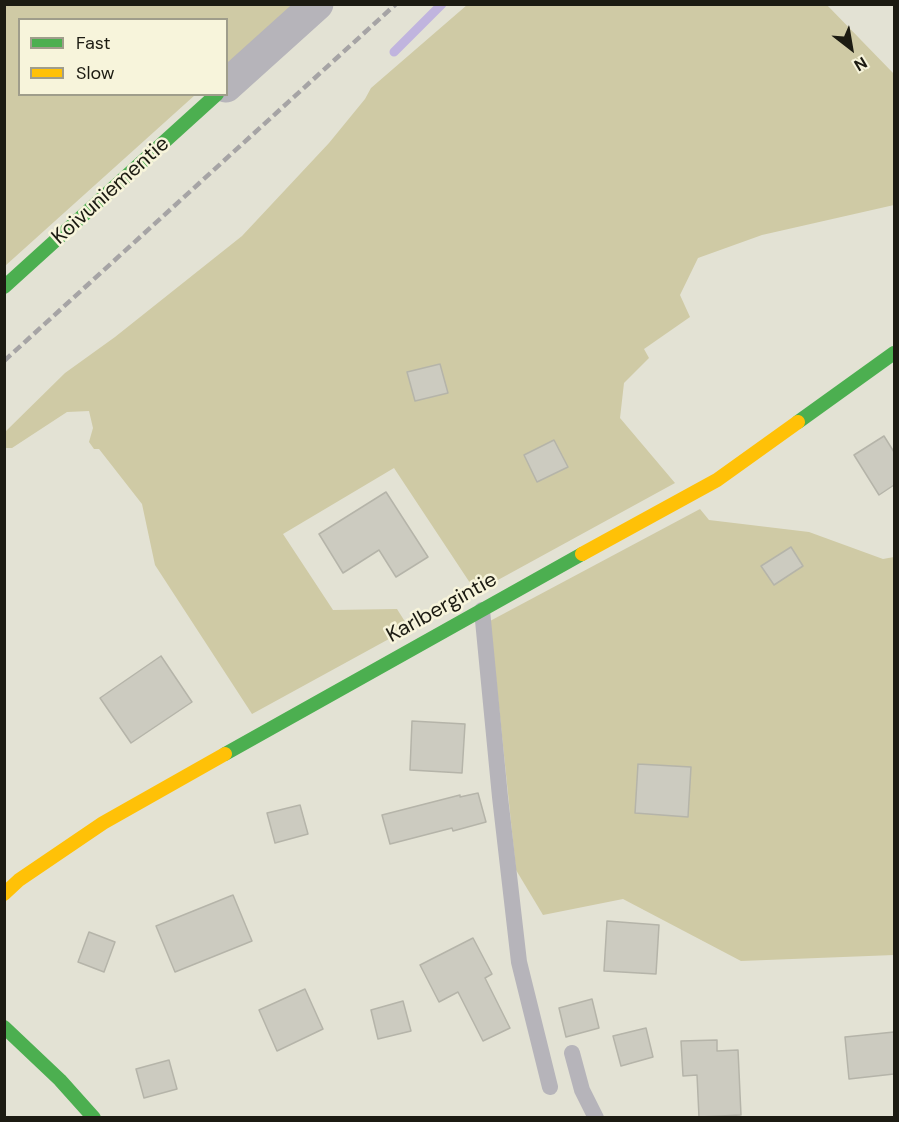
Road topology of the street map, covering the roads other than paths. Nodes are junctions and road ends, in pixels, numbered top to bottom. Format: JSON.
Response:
{"nodes":[{"id":1,"x":317,"y":4,"type":"edge"},
{"id":2,"x":228,"y":84,"type":"edge"},
{"id":3,"x":216,"y":96,"type":"edge"},
{"id":4,"x":4,"y":287,"type":"edge"},
{"id":5,"x":894,"y":352,"type":"edge"},
{"id":6,"x":482,"y":610,"type":"junction"},
{"id":7,"x":4,"y":894,"type":"edge"},
{"id":8,"x":4,"y":1027,"type":"edge"},
{"id":9,"x":572,"y":1053,"type":"dead end"},
{"id":10,"x":550,"y":1087,"type":"dead end"},
{"id":11,"x":94,"y":1118,"type":"edge"},
{"id":12,"x":596,"y":1118,"type":"edge"}],
"edges":[{"from":1,"to":2,"type":"street"},
{"from":3,"to":4,"type":"street","name":"Koivuniementie"},
{"from":5,"to":6,"type":"street","name":"Karlbergintie"},
{"from":6,"to":7,"type":"street","name":"Karlbergintie"},
{"from":6,"to":10,"type":"lane"},
{"from":8,"to":11,"type":"street"},
{"from":9,"to":12,"type":"lane"}]}
